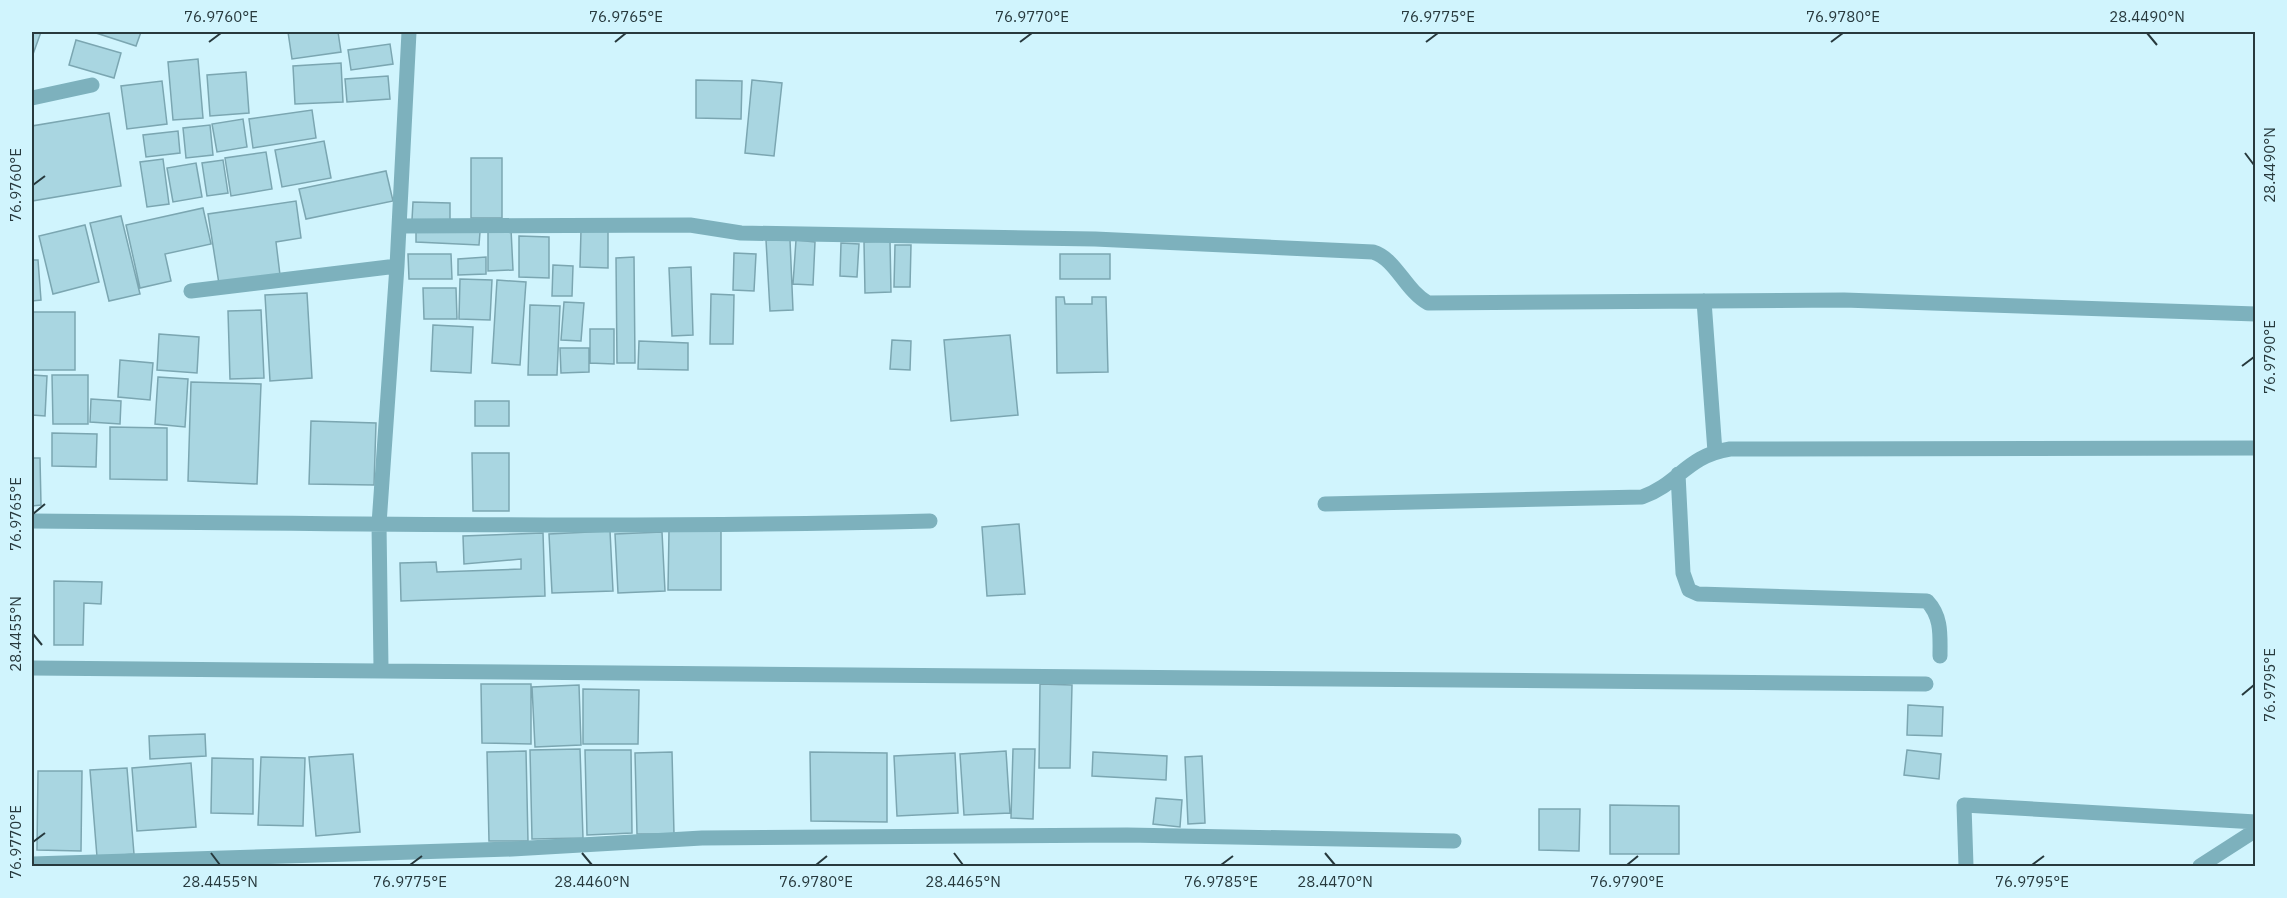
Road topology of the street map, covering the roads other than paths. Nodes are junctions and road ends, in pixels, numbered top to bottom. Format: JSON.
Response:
{"nodes":[{"id":1,"x":410,"y":32,"type":"edge"},
{"id":2,"x":92,"y":85,"type":"dead end"},
{"id":3,"x":32,"y":98,"type":"edge"},
{"id":4,"x":400,"y":226,"type":"junction"},
{"id":5,"x":397,"y":266,"type":"junction"},
{"id":6,"x":190,"y":291,"type":"dead end"},
{"id":7,"x":1704,"y":301,"type":"junction"},
{"id":8,"x":2256,"y":314,"type":"edge"},
{"id":9,"x":2256,"y":448,"type":"edge"},
{"id":10,"x":1715,"y":452,"type":"junction"},
{"id":11,"x":1678,"y":474,"type":"junction"},
{"id":12,"x":1325,"y":504,"type":"dead end"},
{"id":13,"x":930,"y":520,"type":"dead end"},
{"id":14,"x":32,"y":521,"type":"edge"},
{"id":15,"x":379,"y":524,"type":"junction"},
{"id":16,"x":1940,"y":656,"type":"dead end"},
{"id":17,"x":32,"y":668,"type":"edge"},
{"id":18,"x":381,"y":668,"type":"junction"},
{"id":19,"x":1926,"y":684,"type":"dead end"},
{"id":20,"x":2256,"y":822,"type":"edge"},
{"id":21,"x":2256,"y":830,"type":"edge"},
{"id":22,"x":1454,"y":841,"type":"dead end"},
{"id":23,"x":32,"y":864,"type":"edge"},
{"id":24,"x":1966,"y":867,"type":"edge"},
{"id":25,"x":2200,"y":867,"type":"edge"}],
"edges":[{"from":1,"to":4,"type":"street"},
{"from":2,"to":3,"type":"street"},
{"from":4,"to":5,"type":"street"},
{"from":4,"to":7,"type":"street"},
{"from":5,"to":6,"type":"street"},
{"from":5,"to":15,"type":"street"},
{"from":7,"to":8,"type":"street"},
{"from":7,"to":10,"type":"street"},
{"from":9,"to":10,"type":"street"},
{"from":10,"to":11,"type":"street"},
{"from":11,"to":12,"type":"street"},
{"from":11,"to":16,"type":"street"},
{"from":13,"to":15,"type":"street"},
{"from":14,"to":15,"type":"street"},
{"from":15,"to":18,"type":"street"},
{"from":17,"to":18,"type":"street"},
{"from":18,"to":19,"type":"street"},
{"from":20,"to":24,"type":"street"},
{"from":21,"to":25,"type":"street"},
{"from":22,"to":23,"type":"street"}]}
